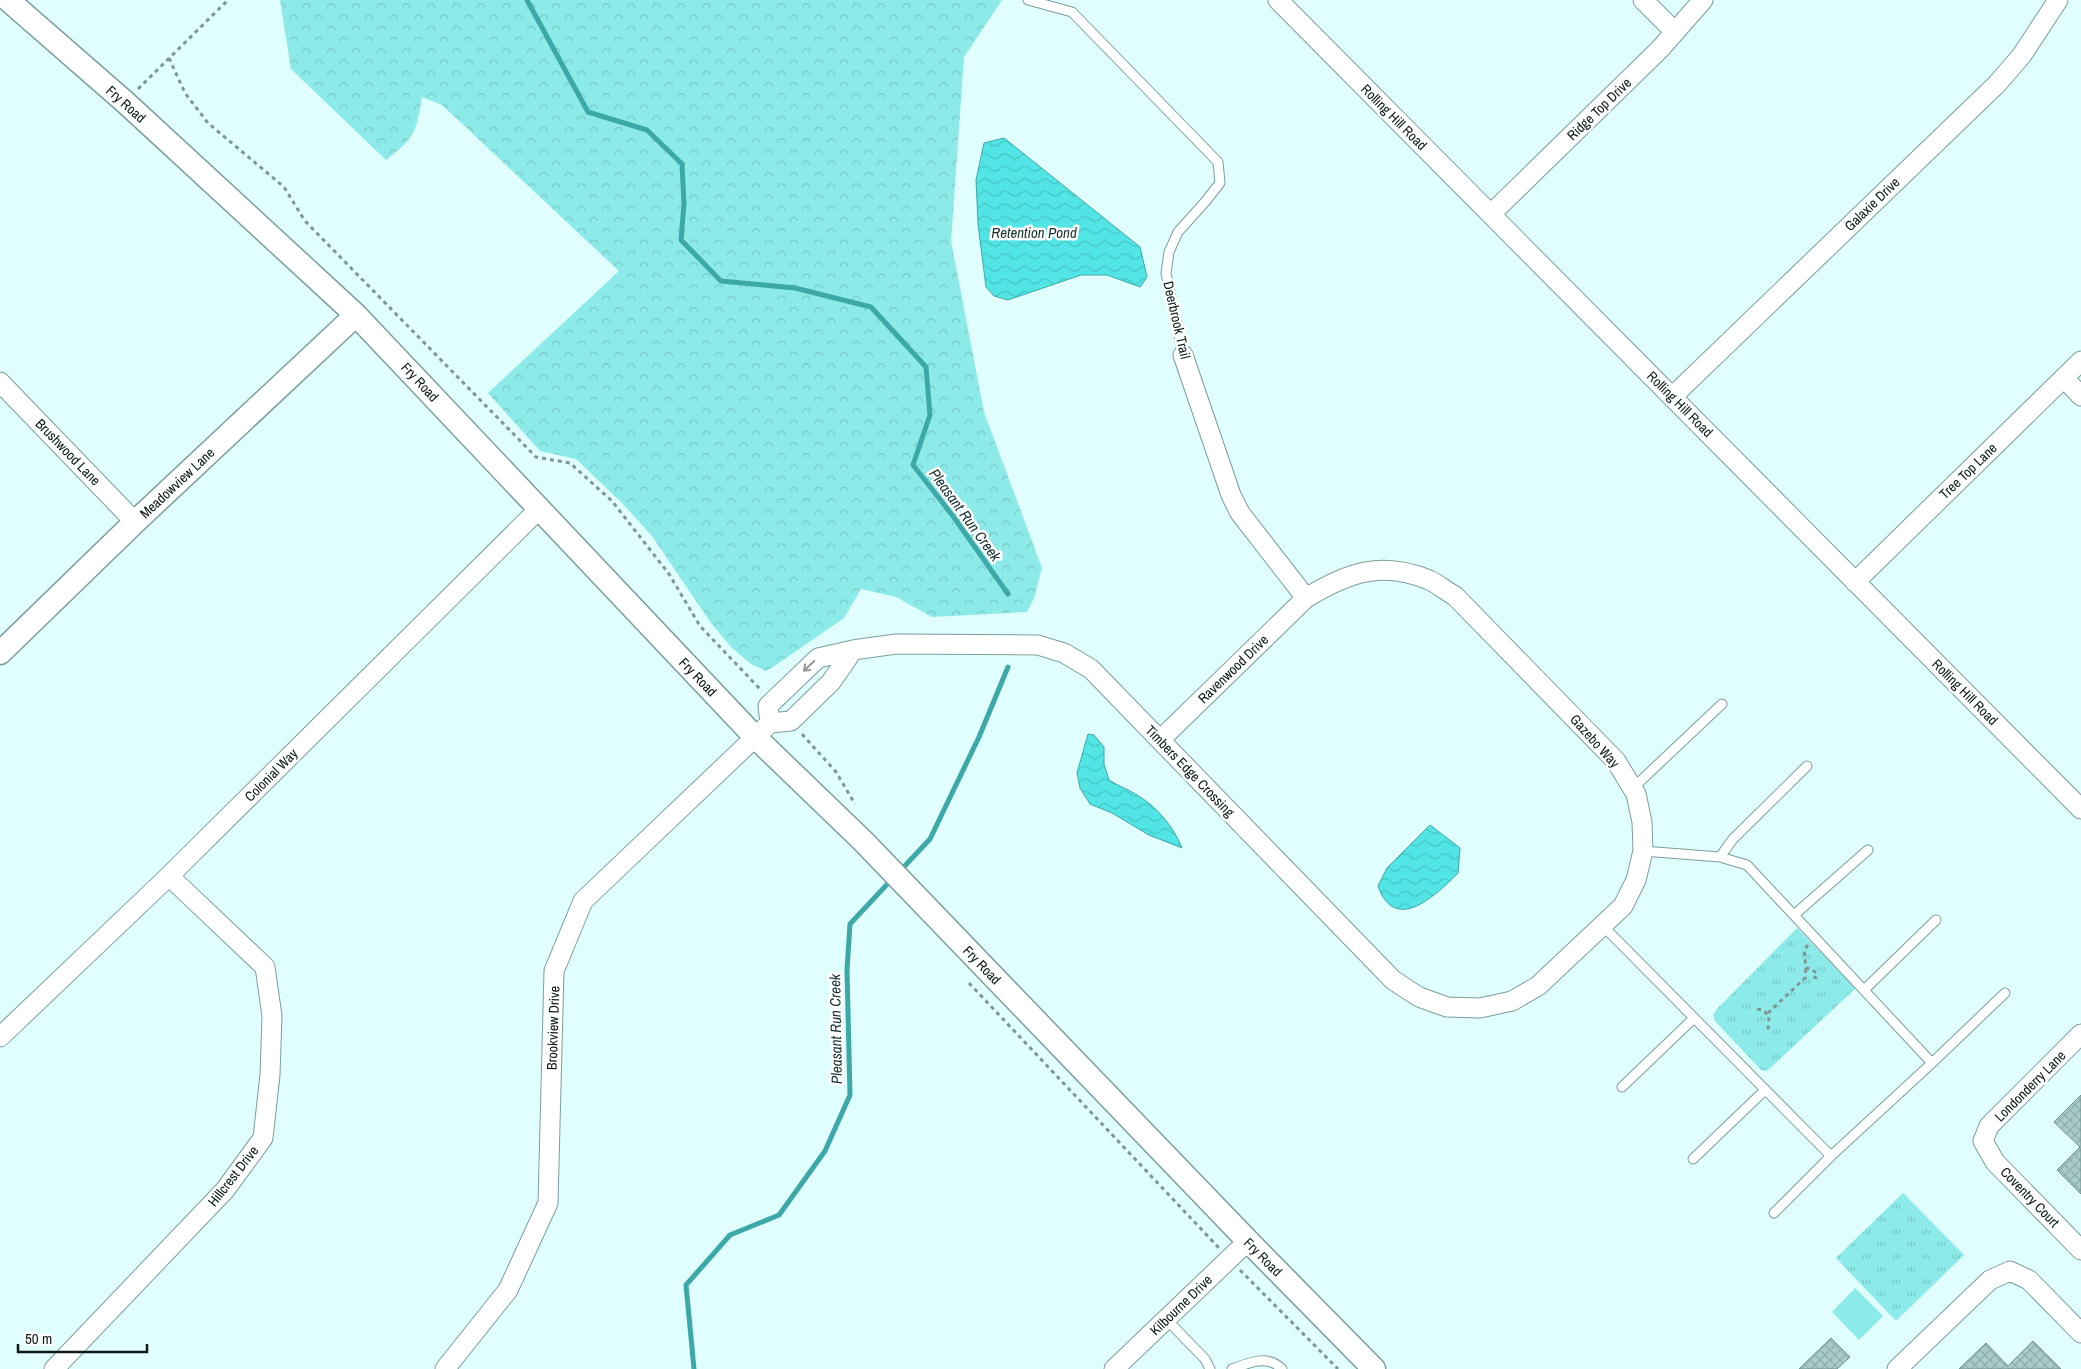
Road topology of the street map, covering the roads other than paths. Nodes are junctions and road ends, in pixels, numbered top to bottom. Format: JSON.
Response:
{"nodes":[{"id":1,"x":8,"y":0,"type":"edge"},
{"id":2,"x":1028,"y":0,"type":"edge"},
{"id":3,"x":1278,"y":0,"type":"edge"},
{"id":4,"x":1643,"y":0,"type":"edge"},
{"id":5,"x":1703,"y":0,"type":"edge"},
{"id":6,"x":2058,"y":0,"type":"edge"},
{"id":7,"x":1675,"y":32,"type":"junction"},
{"id":8,"x":1491,"y":214,"type":"junction"},
{"id":9,"x":356,"y":315,"type":"junction"},
{"id":10,"x":1183,"y":355,"type":"joint"},
{"id":11,"x":2081,"y":362,"type":"edge"},
{"id":12,"x":2064,"y":378,"type":"junction"},
{"id":13,"x":0,"y":382,"type":"edge"},
{"id":14,"x":2081,"y":396,"type":"edge"},
{"id":15,"x":1672,"y":397,"type":"junction"},
{"id":16,"x":539,"y":509,"type":"junction"},
{"id":17,"x":135,"y":522,"type":"junction"},
{"id":18,"x":1855,"y":582,"type":"junction"},
{"id":19,"x":1306,"y":598,"type":"junction"},
{"id":20,"x":853,"y":650,"type":"junction"},
{"id":21,"x":0,"y":653,"type":"edge"},
{"id":22,"x":1722,"y":704,"type":"dead end"},
{"id":23,"x":763,"y":730,"type":"junction"},
{"id":24,"x":1160,"y":740,"type":"junction"},
{"id":25,"x":1807,"y":766,"type":"dead end"},
{"id":26,"x":1633,"y":788,"type":"junction"},
{"id":27,"x":2081,"y":809,"type":"edge"},
{"id":28,"x":1868,"y":850,"type":"dead end"},
{"id":29,"x":1643,"y":851,"type":"junction"},
{"id":30,"x":1720,"y":857,"type":"junction"},
{"id":31,"x":169,"y":876,"type":"junction"},
{"id":32,"x":1794,"y":915,"type":"junction"},
{"id":33,"x":1936,"y":920,"type":"dead end"},
{"id":34,"x":1602,"y":925,"type":"junction"},
{"id":35,"x":1864,"y":990,"type":"junction"},
{"id":36,"x":2004,"y":993,"type":"dead end"},
{"id":37,"x":1480,"y":1008,"type":"joint"},
{"id":38,"x":1694,"y":1018,"type":"junction"},
{"id":39,"x":2081,"y":1034,"type":"edge"},
{"id":40,"x":0,"y":1037,"type":"edge"},
{"id":41,"x":1932,"y":1063,"type":"junction"},
{"id":42,"x":1622,"y":1086,"type":"dead end"},
{"id":43,"x":1765,"y":1090,"type":"junction"},
{"id":44,"x":1983,"y":1140,"type":"joint"},
{"id":45,"x":1831,"y":1156,"type":"junction"},
{"id":46,"x":1693,"y":1159,"type":"dead end"},
{"id":47,"x":1774,"y":1212,"type":"dead end"},
{"id":48,"x":1248,"y":1242,"type":"junction"},
{"id":49,"x":2081,"y":1250,"type":"edge"},
{"id":50,"x":1166,"y":1319,"type":"junction"},
{"id":51,"x":2081,"y":1333,"type":"edge"},
{"id":52,"x":54,"y":1369,"type":"edge"},
{"id":53,"x":445,"y":1369,"type":"edge"},
{"id":54,"x":1114,"y":1369,"type":"edge"},
{"id":55,"x":1210,"y":1369,"type":"edge"},
{"id":56,"x":1232,"y":1369,"type":"edge"},
{"id":57,"x":1282,"y":1369,"type":"edge"},
{"id":58,"x":1374,"y":1369,"type":"edge"},
{"id":59,"x":1897,"y":1369,"type":"edge"}],
"edges":[{"from":1,"to":9,"type":"street","name":"Fry Road"},
{"from":2,"to":10,"type":"lane","name":"Deerbrook Trail"},
{"from":3,"to":8,"type":"street","name":"Rolling Hill Road"},
{"from":4,"to":7,"type":"street"},
{"from":5,"to":7,"type":"street","name":"Ridge Top Drive"},
{"from":6,"to":15,"type":"street","name":"Galaxie Drive"},
{"from":7,"to":8,"type":"street","name":"Ridge Top Drive"},
{"from":8,"to":15,"type":"street","name":"Rolling Hill Road"},
{"from":9,"to":16,"type":"street","name":"Fry Road"},
{"from":9,"to":17,"type":"street","name":"Meadowview Lane"},
{"from":10,"to":19,"type":"street","name":"Deerbrook Trail"},
{"from":11,"to":12,"type":"street","name":"Tree Top Lane"},
{"from":12,"to":14,"type":"street"},
{"from":12,"to":18,"type":"street","name":"Tree Top Lane"},
{"from":13,"to":17,"type":"street","name":"Brushwood Lane"},
{"from":15,"to":18,"type":"street","name":"Rolling Hill Road"},
{"from":16,"to":23,"type":"street","name":"Fry Road"},
{"from":16,"to":31,"type":"street","name":"Colonial Way"},
{"from":17,"to":21,"type":"street","name":"Meadowview Lane"},
{"from":18,"to":27,"type":"street","name":"Rolling Hill Road"},
{"from":19,"to":24,"type":"street","name":"Ravenwood Drive"},
{"from":19,"to":26,"type":"street","name":"Gazebo Way"},
{"from":20,"to":23,"type":"street"},
{"from":20,"to":23,"type":"street","name":"Timbers Edge Crossing","one_way":true},
{"from":20,"to":24,"type":"street","name":"Timbers Edge Crossing"},
{"from":22,"to":26,"type":"lane"},
{"from":23,"to":48,"type":"street","name":"Fry Road"},
{"from":23,"to":53,"type":"street","name":"Brookview Drive"},
{"from":24,"to":37,"type":"street","name":"Timbers Edge Crossing"},
{"from":25,"to":30,"type":"lane"},
{"from":26,"to":29,"type":"street","name":"Gazebo Way"},
{"from":28,"to":32,"type":"lane"},
{"from":29,"to":30,"type":"lane"},
{"from":29,"to":34,"type":"street","name":"Gazebo Way"},
{"from":30,"to":32,"type":"lane"},
{"from":31,"to":40,"type":"street","name":"Colonial Way"},
{"from":31,"to":52,"type":"street","name":"Hillcrest Drive"},
{"from":32,"to":35,"type":"lane"},
{"from":33,"to":35,"type":"lane"},
{"from":34,"to":37,"type":"street","name":"Gazebo Way"},
{"from":34,"to":38,"type":"lane"},
{"from":35,"to":41,"type":"lane"},
{"from":36,"to":41,"type":"lane"},
{"from":38,"to":42,"type":"lane"},
{"from":38,"to":43,"type":"lane"},
{"from":39,"to":44,"type":"street","name":"Londonderry Lane"},
{"from":41,"to":45,"type":"lane"},
{"from":43,"to":45,"type":"lane"},
{"from":43,"to":46,"type":"lane"},
{"from":44,"to":49,"type":"street","name":"Coventry Court"},
{"from":45,"to":47,"type":"lane"},
{"from":48,"to":50,"type":"street","name":"Kilbourne Drive"},
{"from":48,"to":58,"type":"street","name":"Fry Road"},
{"from":50,"to":54,"type":"street","name":"Kilbourne Drive"},
{"from":50,"to":55,"type":"lane"},
{"from":51,"to":59,"type":"street"},
{"from":56,"to":57,"type":"lane"}]}
